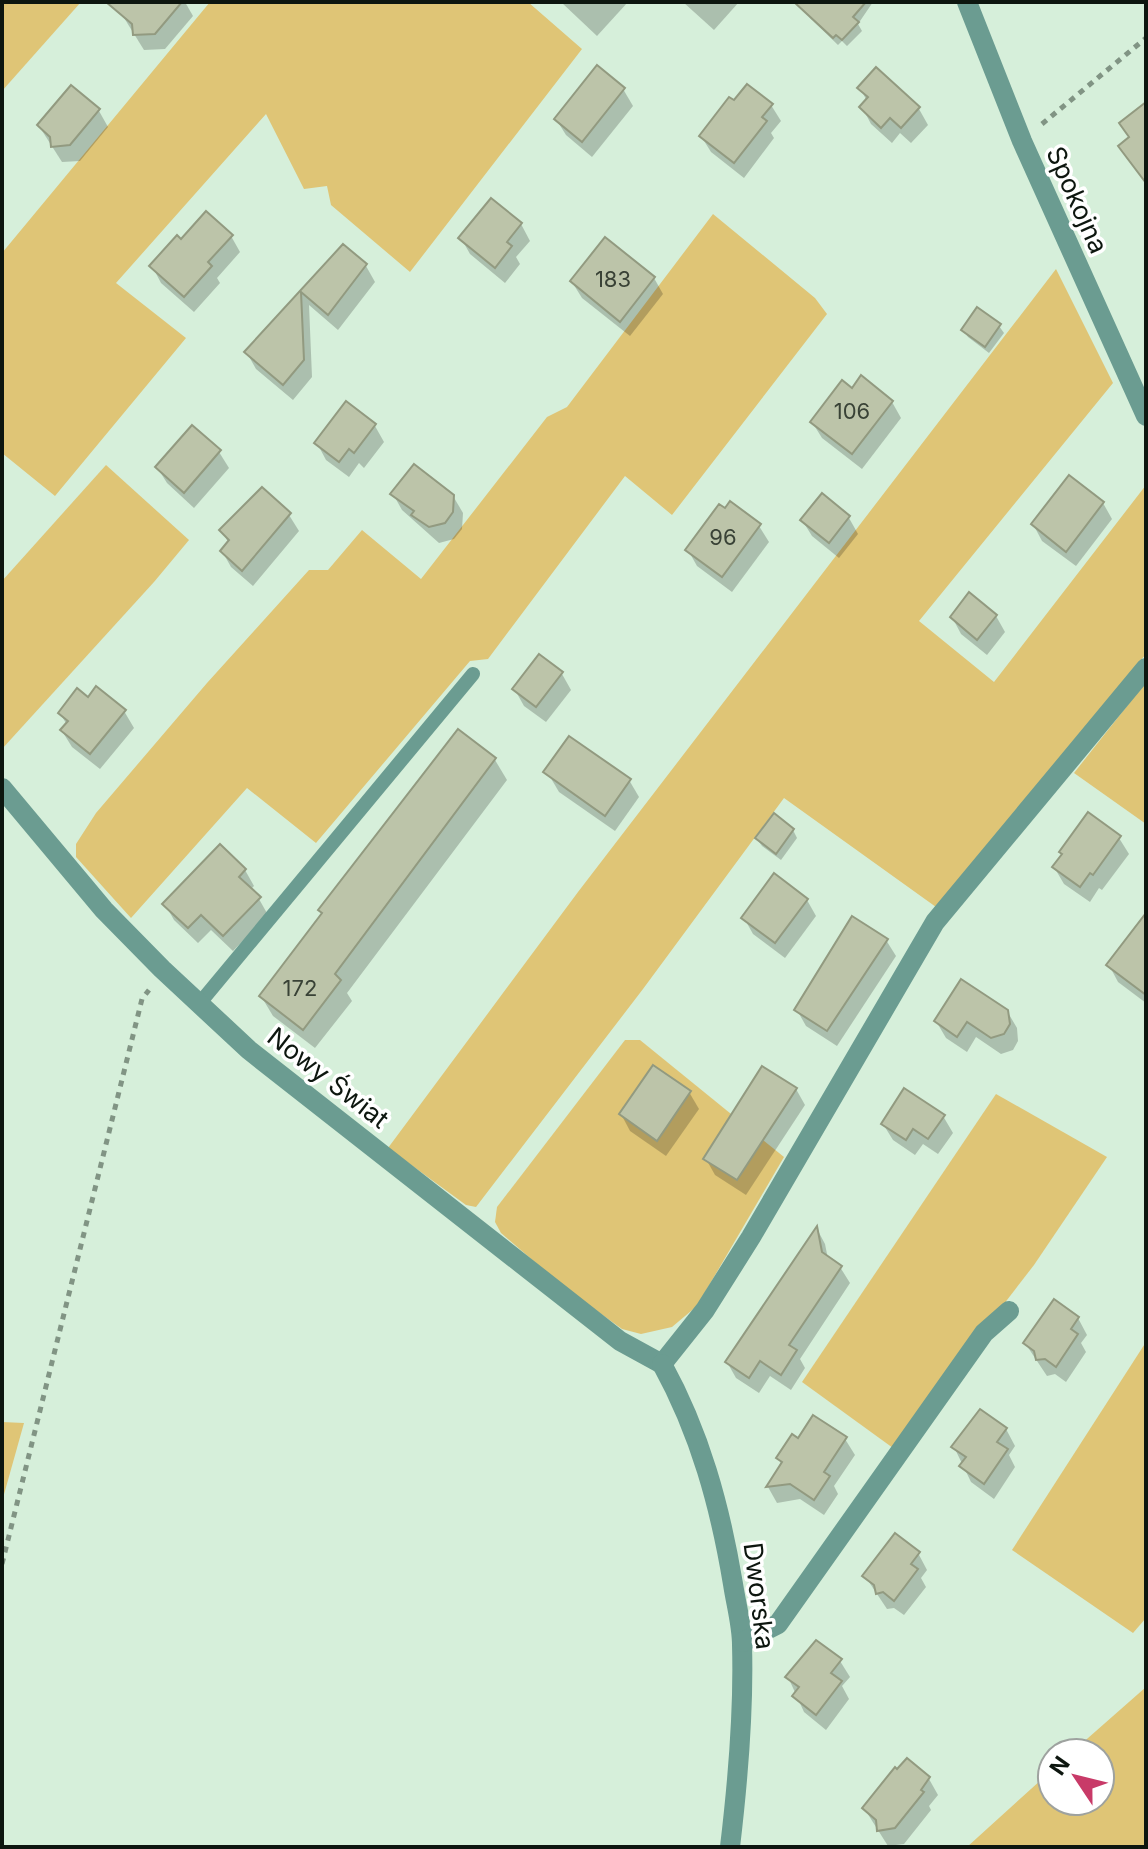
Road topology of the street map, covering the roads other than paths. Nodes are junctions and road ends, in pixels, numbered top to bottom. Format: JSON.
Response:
{"nodes":[{"id":1,"x":967,"y":2,"type":"edge"},
{"id":2,"x":1146,"y":416,"type":"edge"},
{"id":3,"x":1146,"y":668,"type":"edge"},
{"id":4,"x":473,"y":674,"type":"dead end"},
{"id":5,"x":2,"y":788,"type":"edge"},
{"id":6,"x":199,"y":1004,"type":"junction"},
{"id":7,"x":1009,"y":1311,"type":"dead end"},
{"id":8,"x":662,"y":1364,"type":"junction"},
{"id":9,"x":743,"y":1642,"type":"junction"},
{"id":10,"x":730,"y":1847,"type":"edge"}],
"edges":[{"from":1,"to":2,"type":"street","name":"Spokojna"},
{"from":3,"to":8,"type":"street"},
{"from":4,"to":6,"type":"lane"},
{"from":5,"to":6,"type":"street","name":"Nowy Świat"},
{"from":6,"to":8,"type":"street","name":"Nowy Świat"},
{"from":7,"to":9,"type":"street"},
{"from":8,"to":9,"type":"street","name":"Dworska"},
{"from":9,"to":10,"type":"street","name":"Dworska"}]}
